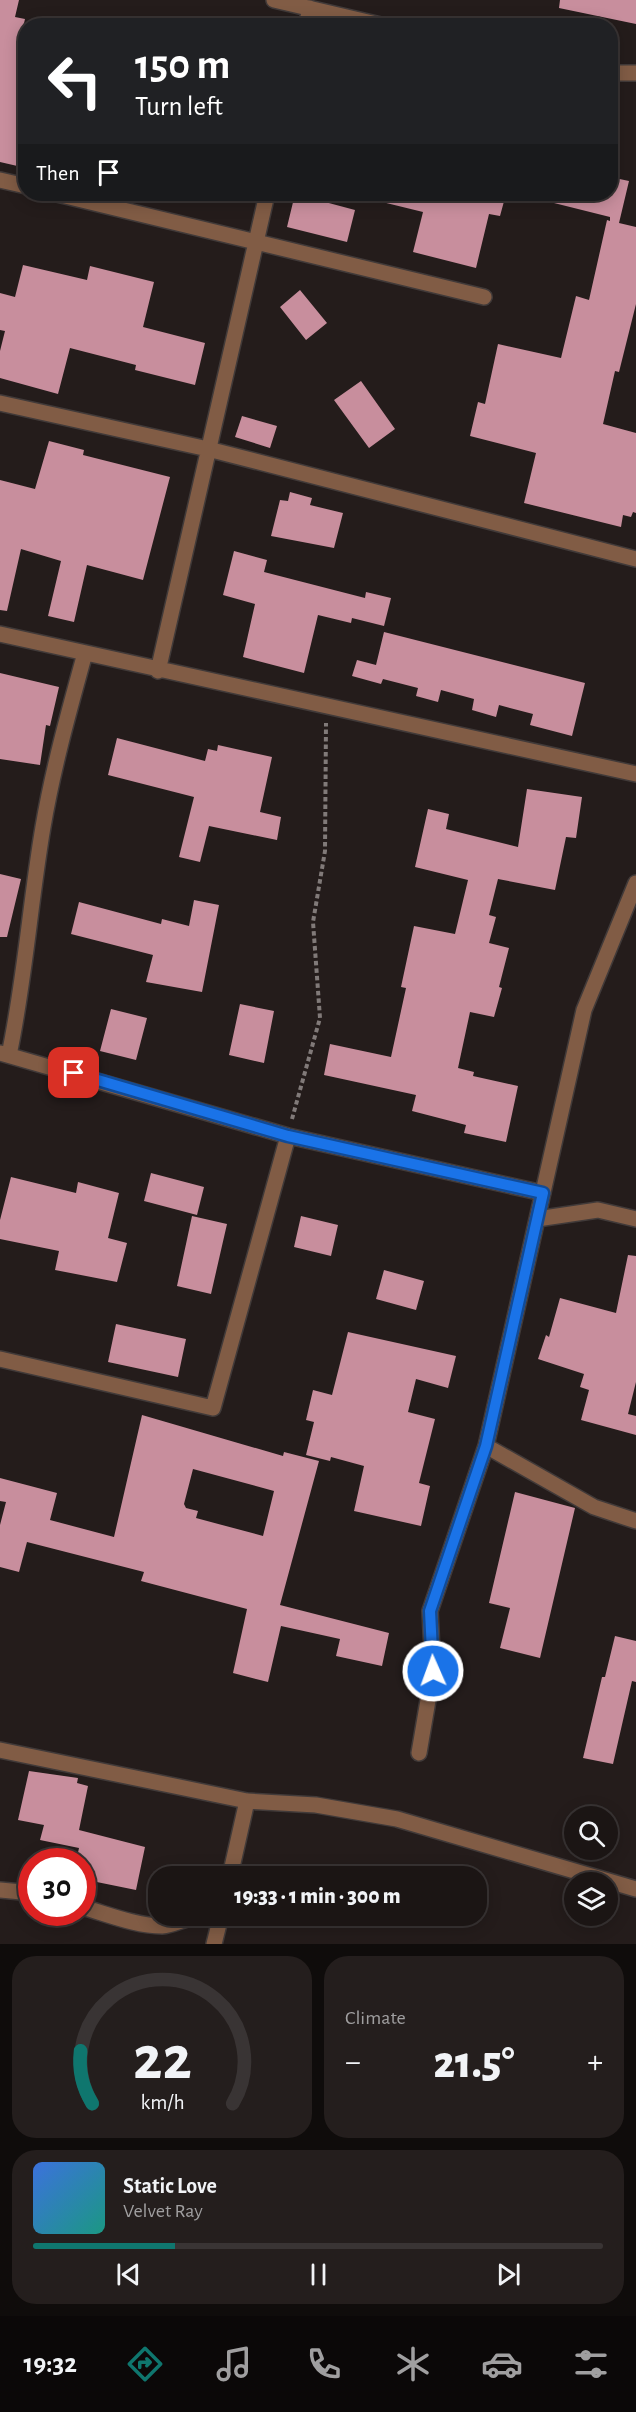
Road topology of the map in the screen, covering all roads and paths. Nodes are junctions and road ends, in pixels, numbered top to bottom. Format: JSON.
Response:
{"nodes":[{"id":1,"x":274,"y":0,"type":"edge"},
{"id":2,"x":310,"y":8,"type":"junction"},
{"id":3,"x":308,"y":18,"type":"edge"},
{"id":4,"x":352,"y":18,"type":"edge"},
{"id":5,"x":618,"y":73,"type":"edge"},
{"id":6,"x":636,"y":73,"type":"edge"},
{"id":7,"x":0,"y":180,"type":"edge"},
{"id":8,"x":18,"y":184,"type":"edge"},
{"id":9,"x":85,"y":201,"type":"edge"},
{"id":10,"x":265,"y":201,"type":"edge"},
{"id":11,"x":256,"y":243,"type":"junction"},
{"id":12,"x":484,"y":297,"type":"dead end"},
{"id":13,"x":0,"y":403,"type":"edge"},
{"id":14,"x":208,"y":449,"type":"junction"},
{"id":15,"x":636,"y":559,"type":"edge"},
{"id":16,"x":0,"y":634,"type":"edge"},
{"id":17,"x":85,"y":653,"type":"junction"},
{"id":18,"x":158,"y":671,"type":"junction"},
{"id":19,"x":327,"y":704,"type":"junction"},
{"id":20,"x":635,"y":770,"type":"edge"},
{"id":21,"x":636,"y":883,"type":"edge"},
{"id":22,"x":5,"y":1054,"type":"edge"},
{"id":23,"x":288,"y":1136,"type":"junction"},
{"id":24,"x":543,"y":1193,"type":"junction"},
{"id":25,"x":537,"y":1219,"type":"junction"},
{"id":26,"x":636,"y":1219,"type":"edge"},
{"id":27,"x":0,"y":1359,"type":"edge"},
{"id":28,"x":486,"y":1446,"type":"junction"},
{"id":29,"x":636,"y":1521,"type":"edge"},
{"id":30,"x":0,"y":1750,"type":"edge"},
{"id":31,"x":419,"y":1753,"type":"dead end"},
{"id":32,"x":247,"y":1802,"type":"junction"},
{"id":33,"x":232,"y":1866,"type":"edge"},
{"id":34,"x":636,"y":1889,"type":"edge"},
{"id":35,"x":0,"y":1890,"type":"edge"},
{"id":36,"x":18,"y":1892,"type":"edge"},
{"id":37,"x":96,"y":1911,"type":"edge"},
{"id":38,"x":148,"y":1925,"type":"edge"},
{"id":39,"x":219,"y":1926,"type":"edge"},
{"id":40,"x":214,"y":1944,"type":"edge"}],
"edges":[{"from":1,"to":2,"type":"street"},
{"from":2,"to":3,"type":"street"},
{"from":2,"to":4,"type":"street"},
{"from":5,"to":6,"type":"street"},
{"from":7,"to":8,"type":"street"},
{"from":9,"to":11,"type":"street"},
{"from":10,"to":11,"type":"street"},
{"from":11,"to":12,"type":"street"},
{"from":11,"to":14,"type":"street"},
{"from":13,"to":14,"type":"street"},
{"from":14,"to":15,"type":"street"},
{"from":14,"to":18,"type":"street"},
{"from":16,"to":17,"type":"street"},
{"from":17,"to":18,"type":"street"},
{"from":17,"to":22,"type":"street"},
{"from":18,"to":19,"type":"street"},
{"from":19,"to":20,"type":"street"},
{"from":19,"to":23,"type":"path"},
{"from":21,"to":24,"type":"street"},
{"from":22,"to":23,"type":"street"},
{"from":23,"to":24,"type":"street"},
{"from":23,"to":27,"type":"street"},
{"from":24,"to":25,"type":"street"},
{"from":25,"to":26,"type":"street"},
{"from":25,"to":28,"type":"street"},
{"from":28,"to":29,"type":"street"},
{"from":28,"to":31,"type":"street"},
{"from":30,"to":32,"type":"street"},
{"from":32,"to":33,"type":"street"},
{"from":32,"to":34,"type":"street"},
{"from":35,"to":36,"type":"street"},
{"from":37,"to":38,"type":"street"},
{"from":39,"to":40,"type":"street"}]}
